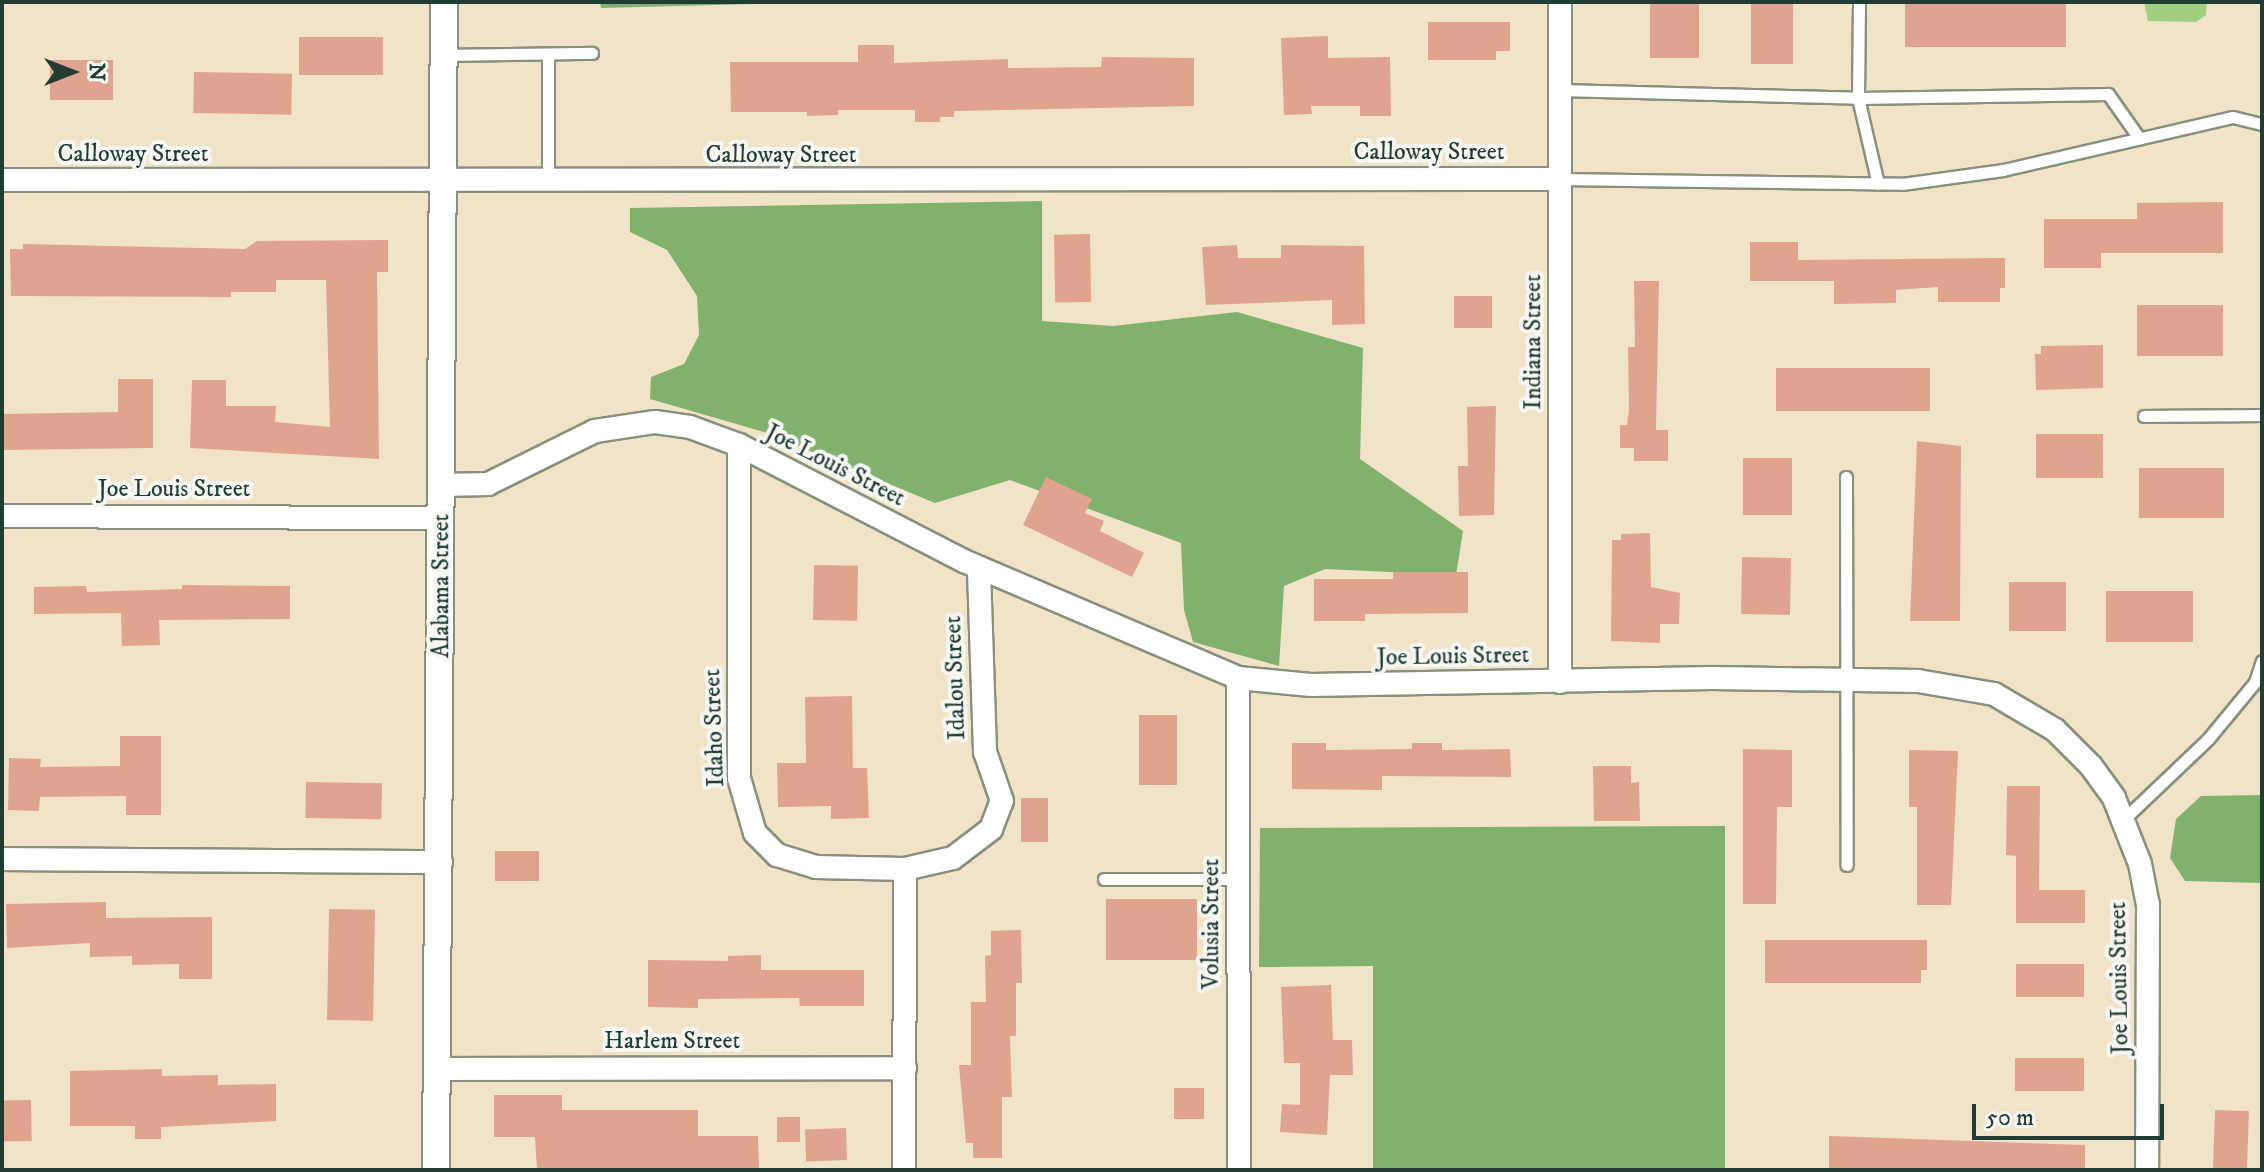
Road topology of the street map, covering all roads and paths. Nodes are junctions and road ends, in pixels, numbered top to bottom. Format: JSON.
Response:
{"nodes":[{"id":1,"x":444,"y":2,"type":"edge"},
{"id":2,"x":1560,"y":2,"type":"edge"},
{"id":3,"x":1859,"y":2,"type":"edge"},
{"id":4,"x":592,"y":53,"type":"dead end"},
{"id":5,"x":548,"y":54,"type":"junction"},
{"id":6,"x":444,"y":55,"type":"junction"},
{"id":7,"x":1560,"y":90,"type":"junction"},
{"id":8,"x":1858,"y":98,"type":"junction"},
{"id":9,"x":2262,"y":124,"type":"edge"},
{"id":10,"x":2139,"y":138,"type":"junction"},
{"id":11,"x":1560,"y":179,"type":"junction"},
{"id":12,"x":2,"y":180,"type":"edge"},
{"id":13,"x":444,"y":183,"type":"junction"},
{"id":14,"x":548,"y":183,"type":"junction"},
{"id":15,"x":1878,"y":184,"type":"junction"},
{"id":16,"x":2262,"y":415,"type":"edge"},
{"id":17,"x":2144,"y":416,"type":"dead end"},
{"id":18,"x":739,"y":445,"type":"junction"},
{"id":19,"x":1846,"y":477,"type":"dead end"},
{"id":20,"x":442,"y":485,"type":"junction"},
{"id":21,"x":2,"y":516,"type":"edge"},
{"id":22,"x":442,"y":518,"type":"junction"},
{"id":23,"x":979,"y":568,"type":"junction"},
{"id":24,"x":2262,"y":661,"type":"edge"},
{"id":25,"x":1238,"y":678,"type":"junction"},
{"id":26,"x":1846,"y":681,"type":"junction"},
{"id":27,"x":1560,"y":682,"type":"junction"},
{"id":28,"x":2124,"y":819,"type":"junction"},
{"id":29,"x":2,"y":859,"type":"edge"},
{"id":30,"x":441,"y":862,"type":"junction"},
{"id":31,"x":1847,"y":865,"type":"dead end"},
{"id":32,"x":905,"y":869,"type":"junction"},
{"id":33,"x":1104,"y":879,"type":"dead end"},
{"id":34,"x":1238,"y":879,"type":"junction"},
{"id":35,"x":905,"y":1068,"type":"junction"},
{"id":36,"x":439,"y":1069,"type":"junction"},
{"id":37,"x":436,"y":1170,"type":"edge"},
{"id":38,"x":904,"y":1170,"type":"edge"},
{"id":39,"x":1239,"y":1170,"type":"edge"},
{"id":40,"x":2147,"y":1170,"type":"edge"}],
"edges":[{"from":1,"to":6,"type":"street","name":"Alabama Street"},
{"from":2,"to":7,"type":"street","name":"Indiana Street"},
{"from":3,"to":8,"type":"lane"},
{"from":4,"to":5,"type":"lane"},
{"from":5,"to":6,"type":"lane"},
{"from":5,"to":14,"type":"lane"},
{"from":6,"to":13,"type":"street","name":"Alabama Street"},
{"from":7,"to":8,"type":"lane"},
{"from":7,"to":11,"type":"street","name":"Indiana Street"},
{"from":8,"to":10,"type":"lane"},
{"from":8,"to":15,"type":"lane"},
{"from":9,"to":10,"type":"lane"},
{"from":10,"to":15,"type":"lane"},
{"from":11,"to":14,"type":"street","name":"Calloway Street"},
{"from":11,"to":15,"type":"lane"},
{"from":11,"to":27,"type":"street","name":"Indiana Street"},
{"from":12,"to":13,"type":"street","name":"Calloway Street"},
{"from":13,"to":14,"type":"street","name":"Calloway Street"},
{"from":13,"to":20,"type":"street","name":"Alabama Street"},
{"from":16,"to":17,"type":"lane"},
{"from":18,"to":20,"type":"street","name":"Joe Louis Street"},
{"from":18,"to":23,"type":"street","name":"Joe Louis Street"},
{"from":18,"to":32,"type":"street","name":"Idaho Street"},
{"from":19,"to":26,"type":"lane"},
{"from":20,"to":22,"type":"street","name":"Alabama Street"},
{"from":21,"to":22,"type":"street","name":"Joe Louis Street"},
{"from":22,"to":30,"type":"street","name":"Alabama Street"},
{"from":23,"to":25,"type":"street","name":"Joe Louis Street"},
{"from":23,"to":32,"type":"street","name":"Idalou Street"},
{"from":24,"to":28,"type":"lane"},
{"from":25,"to":27,"type":"street","name":"Joe Louis Street"},
{"from":25,"to":34,"type":"street","name":"Volusia Street"},
{"from":26,"to":27,"type":"street","name":"Joe Louis Street"},
{"from":26,"to":28,"type":"street","name":"Joe Louis Street"},
{"from":26,"to":31,"type":"lane"},
{"from":28,"to":40,"type":"street","name":"Joe Louis Street"},
{"from":29,"to":30,"type":"street"},
{"from":30,"to":36,"type":"street","name":"Alabama Street"},
{"from":32,"to":35,"type":"street"},
{"from":33,"to":34,"type":"lane"},
{"from":34,"to":39,"type":"street","name":"Volusia Street"},
{"from":35,"to":36,"type":"street","name":"Harlem Street"},
{"from":35,"to":38,"type":"street"},
{"from":36,"to":37,"type":"street","name":"Alabama Street"}]}
